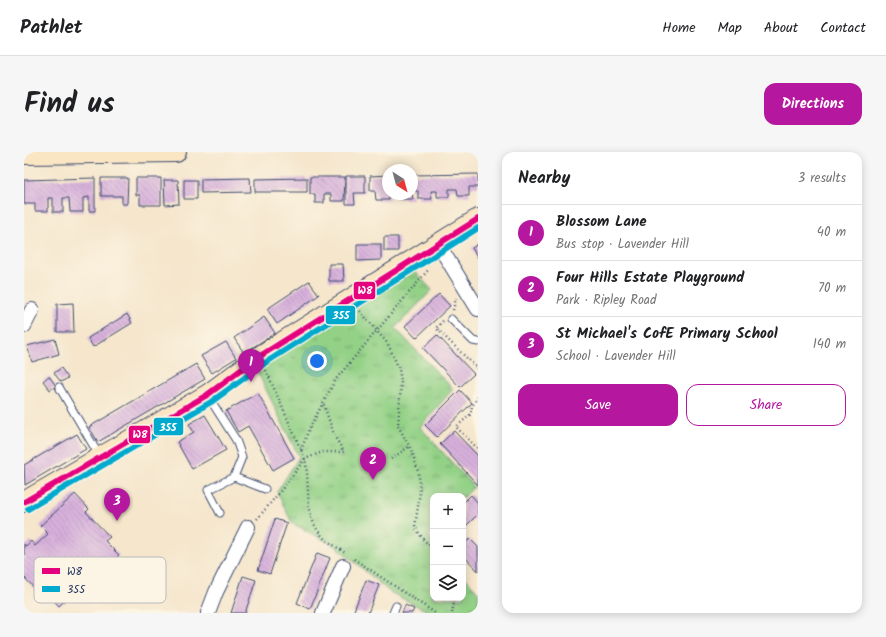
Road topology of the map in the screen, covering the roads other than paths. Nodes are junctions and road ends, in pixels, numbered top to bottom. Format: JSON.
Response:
{"nodes":[{"id":1,"x":176,"y":152,"type":"edge"},
{"id":2,"x":24,"y":154,"type":"edge"},
{"id":3,"x":478,"y":219,"type":"edge"},
{"id":4,"x":438,"y":244,"type":"junction"},
{"id":5,"x":478,"y":309,"type":"edge"},
{"id":6,"x":32,"y":310,"type":"dead end"},
{"id":7,"x":451,"y":319,"type":"dead end"},
{"id":8,"x":24,"y":326,"type":"edge"},
{"id":9,"x":478,"y":342,"type":"edge"},
{"id":10,"x":59,"y":387,"type":"dead end"},
{"id":11,"x":208,"y":395,"type":"junction"},
{"id":12,"x":100,"y":457,"type":"junction"},
{"id":13,"x":234,"y":477,"type":"junction"},
{"id":14,"x":264,"y":489,"type":"dead end"},
{"id":15,"x":24,"y":502,"type":"edge"},
{"id":16,"x":220,"y":513,"type":"dead end"},
{"id":17,"x":248,"y":527,"type":"road end"},
{"id":18,"x":343,"y":566,"type":"dead end"},
{"id":19,"x":208,"y":613,"type":"edge"},
{"id":20,"x":323,"y":613,"type":"edge"}],
"edges":[{"from":1,"to":2,"type":"street"},
{"from":3,"to":4,"type":"street"},
{"from":4,"to":5,"type":"street"},
{"from":4,"to":11,"type":"street"},
{"from":6,"to":8,"type":"street"},
{"from":7,"to":9,"type":"lane"},
{"from":10,"to":12,"type":"lane"},
{"from":11,"to":12,"type":"street"},
{"from":11,"to":13,"type":"lane"},
{"from":12,"to":15,"type":"street"},
{"from":13,"to":14,"type":"lane"},
{"from":13,"to":16,"type":"lane"},
{"from":17,"to":19,"type":"street"},
{"from":18,"to":20,"type":"street"}]}
